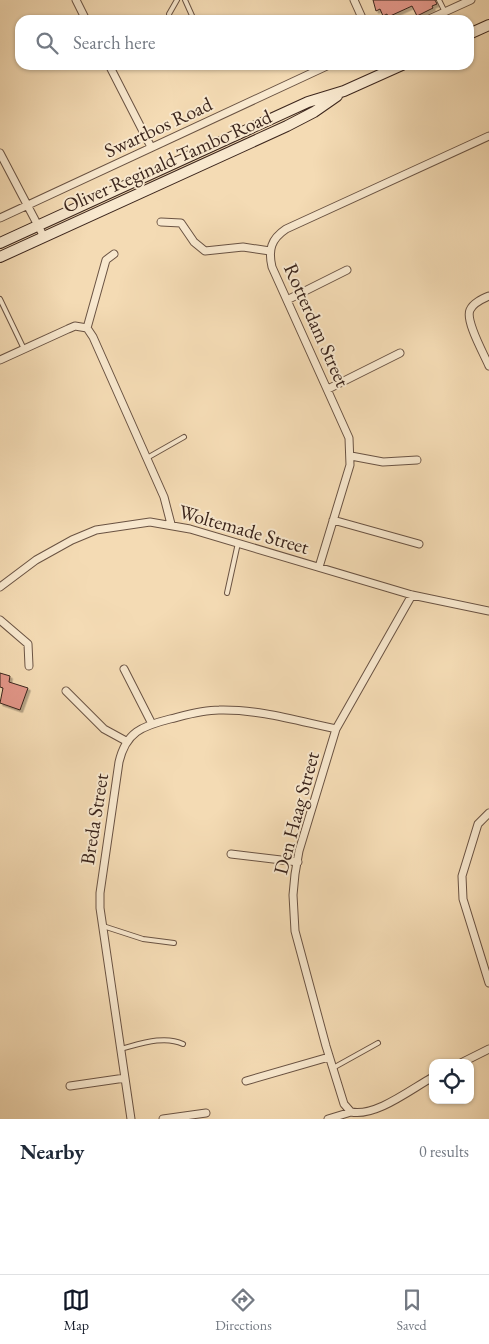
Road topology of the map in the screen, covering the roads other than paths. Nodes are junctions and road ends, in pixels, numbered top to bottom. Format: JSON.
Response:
{"nodes":[{"id":1,"x":76,"y":0,"type":"edge"},
{"id":2,"x":177,"y":0,"type":"edge"},
{"id":3,"x":185,"y":0,"type":"edge"},
{"id":4,"x":354,"y":0,"type":"edge"},
{"id":5,"x":440,"y":0,"type":"edge"},
{"id":6,"x":471,"y":0,"type":"edge"},
{"id":7,"x":445,"y":12,"type":"junction"},
{"id":8,"x":84,"y":15,"type":"edge"},
{"id":9,"x":169,"y":15,"type":"edge"},
{"id":10,"x":192,"y":15,"type":"edge"},
{"id":11,"x":361,"y":15,"type":"edge"},
{"id":12,"x":438,"y":15,"type":"edge"},
{"id":13,"x":489,"y":25,"type":"edge"},
{"id":14,"x":474,"y":32,"type":"edge"},
{"id":15,"x":112,"y":70,"type":"edge"},
{"id":16,"x":309,"y":70,"type":"edge"},
{"id":17,"x":391,"y":70,"type":"edge"},
{"id":18,"x":344,"y":91,"type":"junction"},
{"id":19,"x":489,"y":136,"type":"edge"},
{"id":20,"x":152,"y":148,"type":"junction"},
{"id":21,"x":0,"y":152,"type":"edge"},
{"id":22,"x":28,"y":206,"type":"junction"},
{"id":23,"x":0,"y":218,"type":"edge"},
{"id":24,"x":161,"y":222,"type":"dead end"},
{"id":25,"x":38,"y":225,"type":"junction"},
{"id":26,"x":44,"y":237,"type":"junction"},
{"id":27,"x":0,"y":243,"type":"edge"},
{"id":28,"x":270,"y":251,"type":"junction"},
{"id":29,"x":114,"y":254,"type":"dead end"},
{"id":30,"x":0,"y":257,"type":"edge"},
{"id":31,"x":347,"y":270,"type":"dead end"},
{"id":32,"x":489,"y":296,"type":"edge"},
{"id":33,"x":0,"y":300,"type":"edge"},
{"id":34,"x":287,"y":300,"type":"junction"},
{"id":35,"x":87,"y":328,"type":"junction"},
{"id":36,"x":24,"y":349,"type":"junction"},
{"id":37,"x":400,"y":353,"type":"dead end"},
{"id":38,"x":0,"y":360,"type":"edge"},
{"id":39,"x":489,"y":366,"type":"edge"},
{"id":40,"x":328,"y":389,"type":"junction"},
{"id":41,"x":184,"y":437,"type":"dead end"},
{"id":42,"x":351,"y":456,"type":"junction"},
{"id":43,"x":147,"y":458,"type":"junction"},
{"id":44,"x":417,"y":460,"type":"dead end"},
{"id":45,"x":333,"y":520,"type":"junction"},
{"id":46,"x":172,"y":524,"type":"junction"},
{"id":47,"x":238,"y":543,"type":"junction"},
{"id":48,"x":419,"y":544,"type":"dead end"},
{"id":49,"x":319,"y":567,"type":"junction"},
{"id":50,"x":0,"y":586,"type":"edge"},
{"id":51,"x":227,"y":593,"type":"dead end"},
{"id":52,"x":412,"y":595,"type":"junction"},
{"id":53,"x":489,"y":611,"type":"edge"},
{"id":54,"x":0,"y":620,"type":"edge"},
{"id":55,"x":29,"y":666,"type":"dead end"},
{"id":56,"x":124,"y":669,"type":"dead end"},
{"id":57,"x":66,"y":691,"type":"dead end"},
{"id":58,"x":152,"y":724,"type":"junction"},
{"id":59,"x":336,"y":729,"type":"junction"},
{"id":60,"x":126,"y":741,"type":"junction"},
{"id":61,"x":489,"y":813,"type":"edge"},
{"id":62,"x":231,"y":854,"type":"dead end"},
{"id":63,"x":298,"y":862,"type":"junction"},
{"id":64,"x":102,"y":926,"type":"junction"},
{"id":65,"x":174,"y":943,"type":"dead end"},
{"id":66,"x":487,"y":961,"type":"edge"},
{"id":67,"x":489,"y":982,"type":"edge"},
{"id":68,"x":378,"y":1043,"type":"dead end"},
{"id":69,"x":183,"y":1044,"type":"dead end"},
{"id":70,"x":120,"y":1049,"type":"junction"},
{"id":71,"x":489,"y":1049,"type":"edge"},
{"id":72,"x":329,"y":1057,"type":"junction"},
{"id":73,"x":469,"y":1059,"type":"edge"},
{"id":74,"x":333,"y":1068,"type":"junction"},
{"id":75,"x":125,"y":1078,"type":"junction"},
{"id":76,"x":429,"y":1079,"type":"edge"},
{"id":77,"x":246,"y":1081,"type":"dead end"},
{"id":78,"x":70,"y":1086,"type":"dead end"},
{"id":79,"x":351,"y":1112,"type":"junction"},
{"id":80,"x":206,"y":1113,"type":"dead end"},
{"id":81,"x":131,"y":1119,"type":"edge"},
{"id":82,"x":163,"y":1119,"type":"edge"},
{"id":83,"x":328,"y":1119,"type":"edge"}],
"edges":[{"from":1,"to":8,"type":"street"},
{"from":2,"to":9,"type":"lane"},
{"from":3,"to":10,"type":"lane"},
{"from":4,"to":11,"type":"street"},
{"from":5,"to":7,"type":"lane"},
{"from":6,"to":7,"type":"street"},
{"from":7,"to":12,"type":"street"},
{"from":13,"to":14,"type":"main road"},
{"from":15,"to":20,"type":"street"},
{"from":16,"to":20,"type":"street","name":"Swartbos Road"},
{"from":17,"to":18,"type":"main road","name":"Oliver Reginald Tambo Road"},
{"from":18,"to":25,"type":"main road","name":"Oliver Reginald Tambo Road"},
{"from":18,"to":26,"type":"main road","name":"Oliver Reginald Tambo Road"},
{"from":19,"to":28,"type":"street","name":"Rotterdam Street"},
{"from":20,"to":22,"type":"street","name":"Swartbos Road"},
{"from":21,"to":22,"type":"street"},
{"from":22,"to":23,"type":"street","name":"Swartbos Road"},
{"from":22,"to":25,"type":"street"},
{"from":24,"to":28,"type":"street"},
{"from":25,"to":26,"type":"street"},
{"from":25,"to":27,"type":"main road","name":"Oliver Reginald Tambo Road"},
{"from":26,"to":30,"type":"main road","name":"Oliver Reginald Tambo Road"},
{"from":28,"to":34,"type":"street","name":"Rotterdam Street"},
{"from":29,"to":35,"type":"street"},
{"from":31,"to":34,"type":"street"},
{"from":32,"to":39,"type":"street"},
{"from":33,"to":36,"type":"lane"},
{"from":34,"to":40,"type":"street","name":"Rotterdam Street"},
{"from":35,"to":36,"type":"street"},
{"from":35,"to":43,"type":"street"},
{"from":36,"to":38,"type":"street"},
{"from":37,"to":40,"type":"street"},
{"from":40,"to":42,"type":"street","name":"Rotterdam Street"},
{"from":41,"to":43,"type":"lane"},
{"from":42,"to":44,"type":"street"},
{"from":42,"to":45,"type":"street","name":"Rotterdam Street"},
{"from":43,"to":46,"type":"street"},
{"from":45,"to":48,"type":"street"},
{"from":45,"to":49,"type":"street","name":"Rotterdam Street"},
{"from":46,"to":47,"type":"street","name":"Woltemade Street"},
{"from":46,"to":50,"type":"street","name":"Woltemade Street"},
{"from":47,"to":49,"type":"street","name":"Woltemade Street"},
{"from":47,"to":51,"type":"lane"},
{"from":49,"to":52,"type":"street","name":"Woltemade Street"},
{"from":52,"to":53,"type":"street","name":"Woltemade Street"},
{"from":52,"to":59,"type":"street","name":"Den Haag Street"},
{"from":54,"to":55,"type":"street"},
{"from":56,"to":58,"type":"street"},
{"from":57,"to":60,"type":"street"},
{"from":58,"to":59,"type":"street"},
{"from":58,"to":60,"type":"street"},
{"from":59,"to":63,"type":"street","name":"Den Haag Street"},
{"from":60,"to":64,"type":"street","name":"Breda Street"},
{"from":61,"to":66,"type":"street"},
{"from":62,"to":63,"type":"street"},
{"from":63,"to":72,"type":"street","name":"Den Haag Street"},
{"from":64,"to":65,"type":"lane"},
{"from":64,"to":70,"type":"street","name":"Breda Street"},
{"from":66,"to":67,"type":"street"},
{"from":68,"to":74,"type":"lane"},
{"from":69,"to":70,"type":"lane"},
{"from":70,"to":75,"type":"street","name":"Breda Street"},
{"from":71,"to":73,"type":"street"},
{"from":72,"to":74,"type":"street","name":"Den Haag Street"},
{"from":72,"to":77,"type":"street"},
{"from":74,"to":79,"type":"street","name":"Den Haag Street"},
{"from":75,"to":78,"type":"street"},
{"from":75,"to":81,"type":"street","name":"Breda Street"},
{"from":76,"to":79,"type":"street"},
{"from":79,"to":83,"type":"street"},
{"from":80,"to":82,"type":"street"}]}
